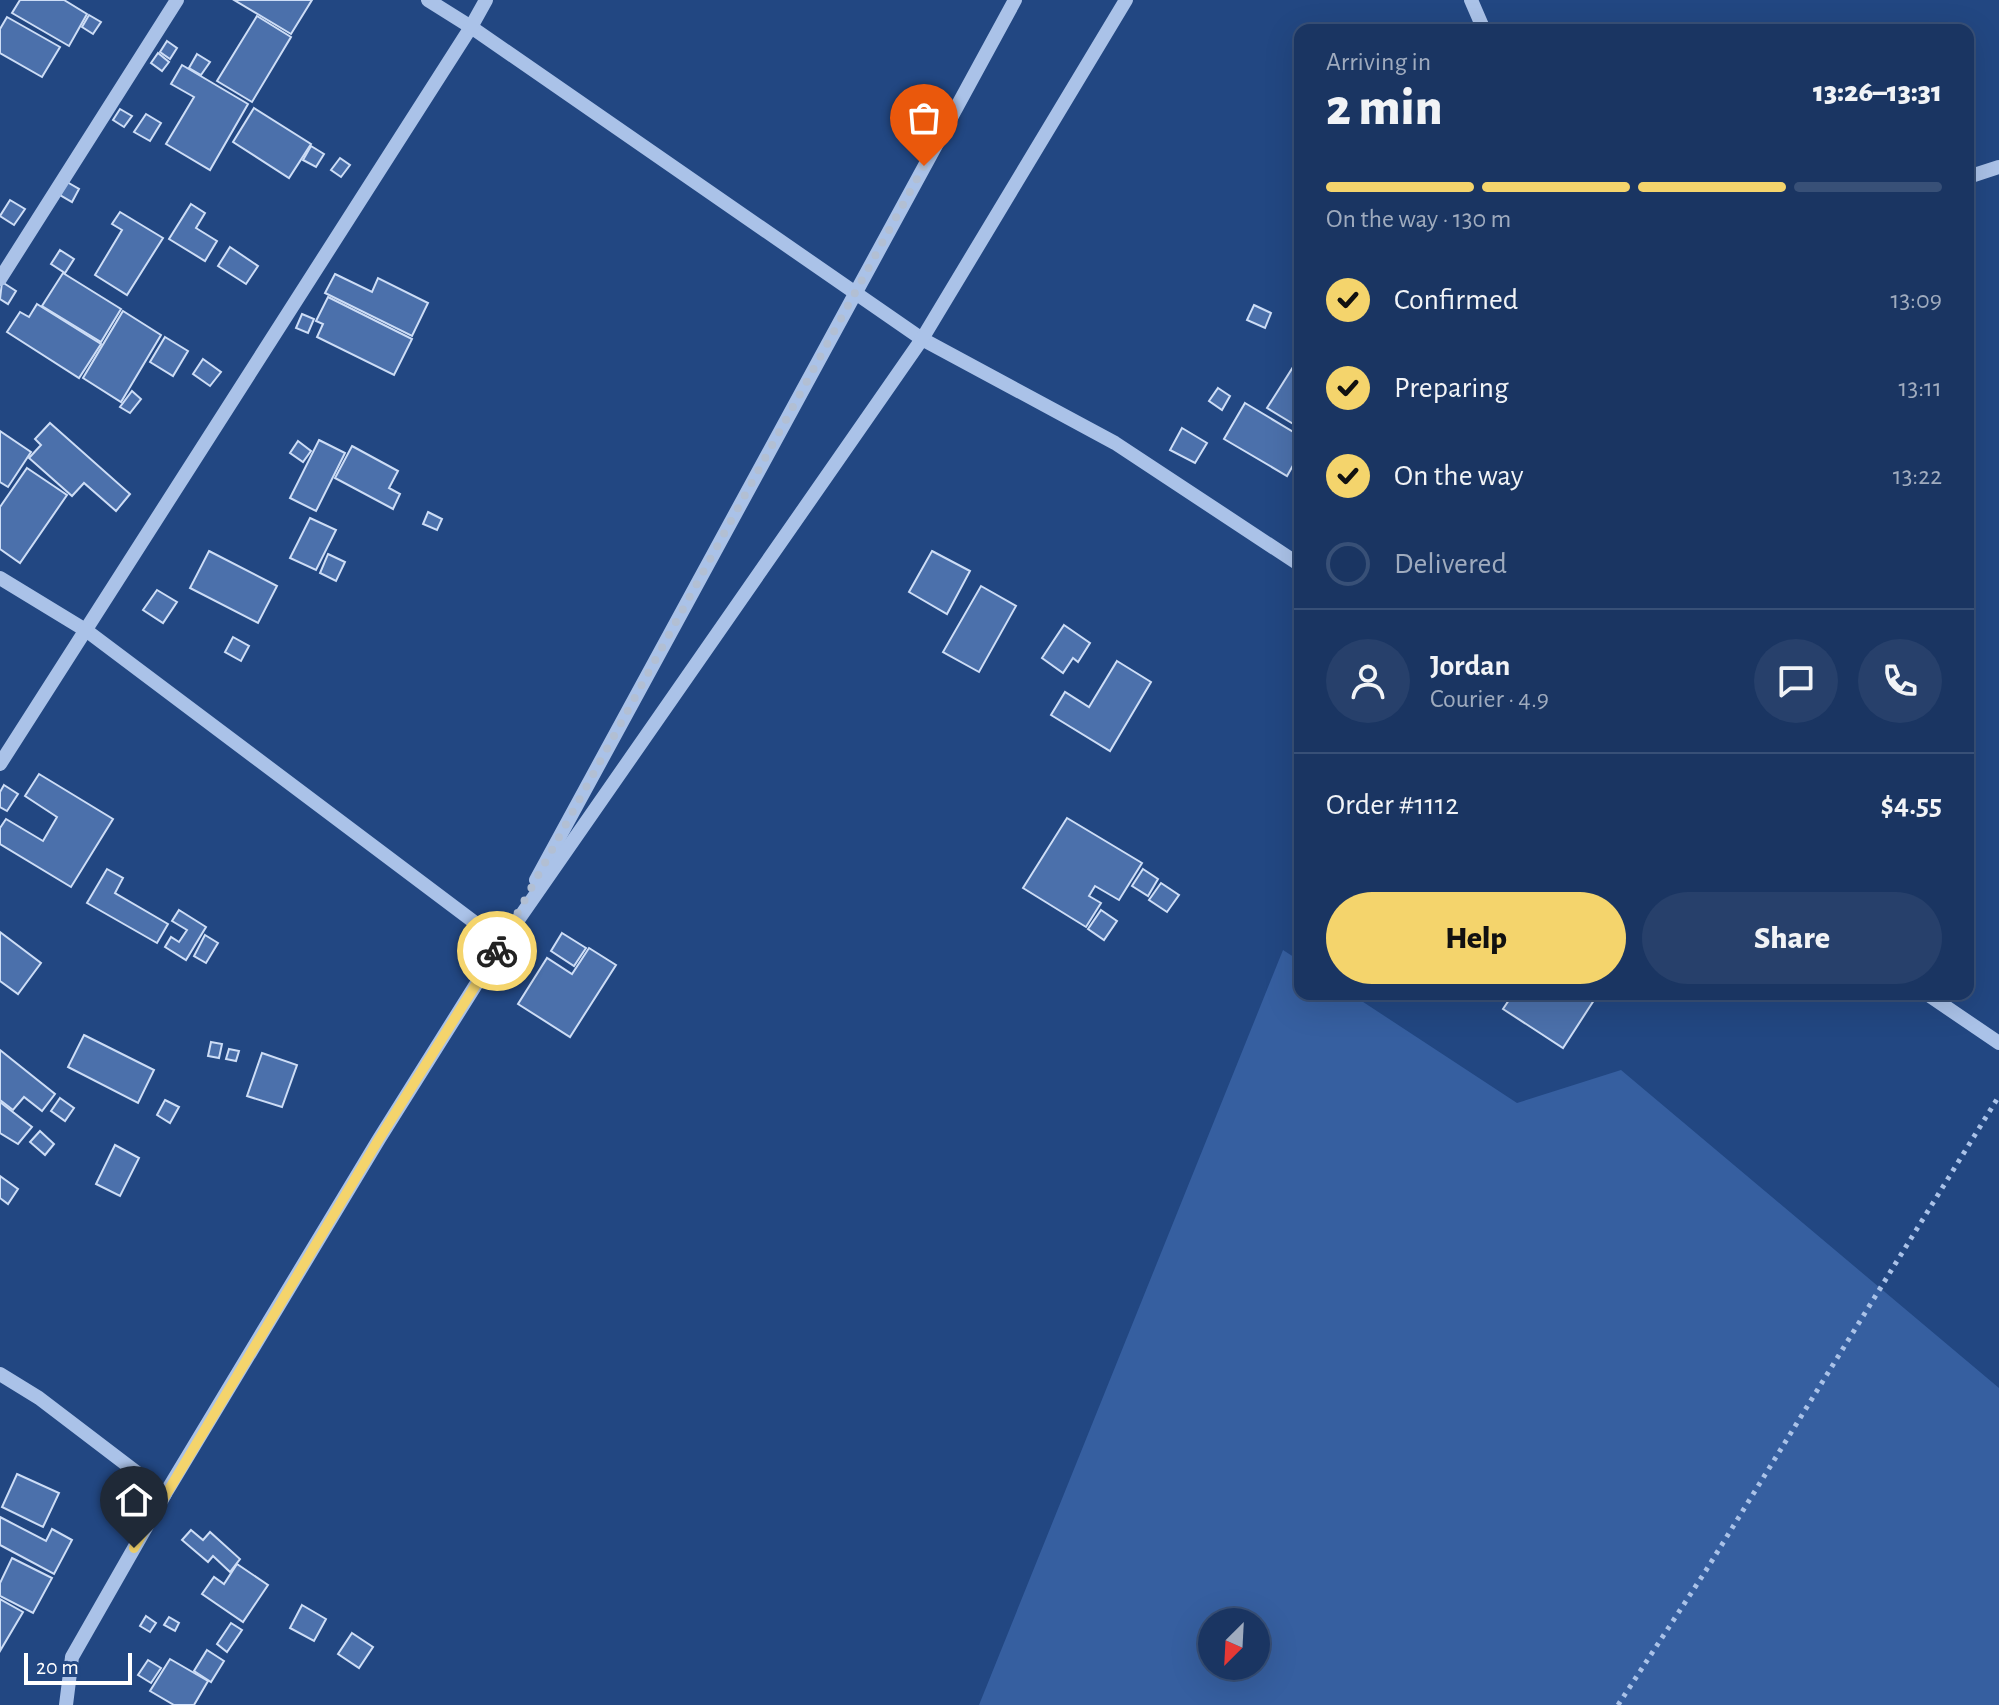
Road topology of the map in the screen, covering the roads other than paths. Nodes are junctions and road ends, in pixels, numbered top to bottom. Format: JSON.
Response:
{"nodes":[{"id":1,"x":177,"y":0,"type":"edge"},
{"id":2,"x":428,"y":0,"type":"edge"},
{"id":3,"x":486,"y":0,"type":"edge"},
{"id":4,"x":1015,"y":0,"type":"edge"},
{"id":5,"x":1126,"y":0,"type":"edge"},
{"id":6,"x":1471,"y":0,"type":"edge"},
{"id":7,"x":1481,"y":24,"type":"edge"},
{"id":8,"x":471,"y":27,"type":"junction"},
{"id":9,"x":1999,"y":167,"type":"edge"},
{"id":10,"x":1974,"y":175,"type":"edge"},
{"id":11,"x":0,"y":279,"type":"edge"},
{"id":12,"x":922,"y":339,"type":"junction"},
{"id":13,"x":1294,"y":561,"type":"edge"},
{"id":14,"x":0,"y":578,"type":"edge"},
{"id":15,"x":87,"y":631,"type":"junction"},
{"id":16,"x":0,"y":764,"type":"edge"},
{"id":17,"x":502,"y":943,"type":"junction"},
{"id":18,"x":1936,"y":1000,"type":"edge"},
{"id":19,"x":1999,"y":1043,"type":"edge"},
{"id":20,"x":0,"y":1374,"type":"edge"},
{"id":21,"x":165,"y":1494,"type":"junction"},
{"id":22,"x":66,"y":1705,"type":"edge"}],
"edges":[{"from":1,"to":11,"type":"street"},
{"from":2,"to":8,"type":"street"},
{"from":3,"to":8,"type":"street"},
{"from":4,"to":17,"type":"street"},
{"from":5,"to":12,"type":"street"},
{"from":6,"to":7,"type":"street"},
{"from":8,"to":12,"type":"street"},
{"from":8,"to":15,"type":"street"},
{"from":9,"to":10,"type":"street"},
{"from":12,"to":13,"type":"street"},
{"from":12,"to":17,"type":"street"},
{"from":14,"to":15,"type":"street"},
{"from":15,"to":16,"type":"street"},
{"from":15,"to":17,"type":"street"},
{"from":17,"to":21,"type":"street"},
{"from":18,"to":19,"type":"street"},
{"from":20,"to":21,"type":"street"},
{"from":21,"to":22,"type":"street"}]}
